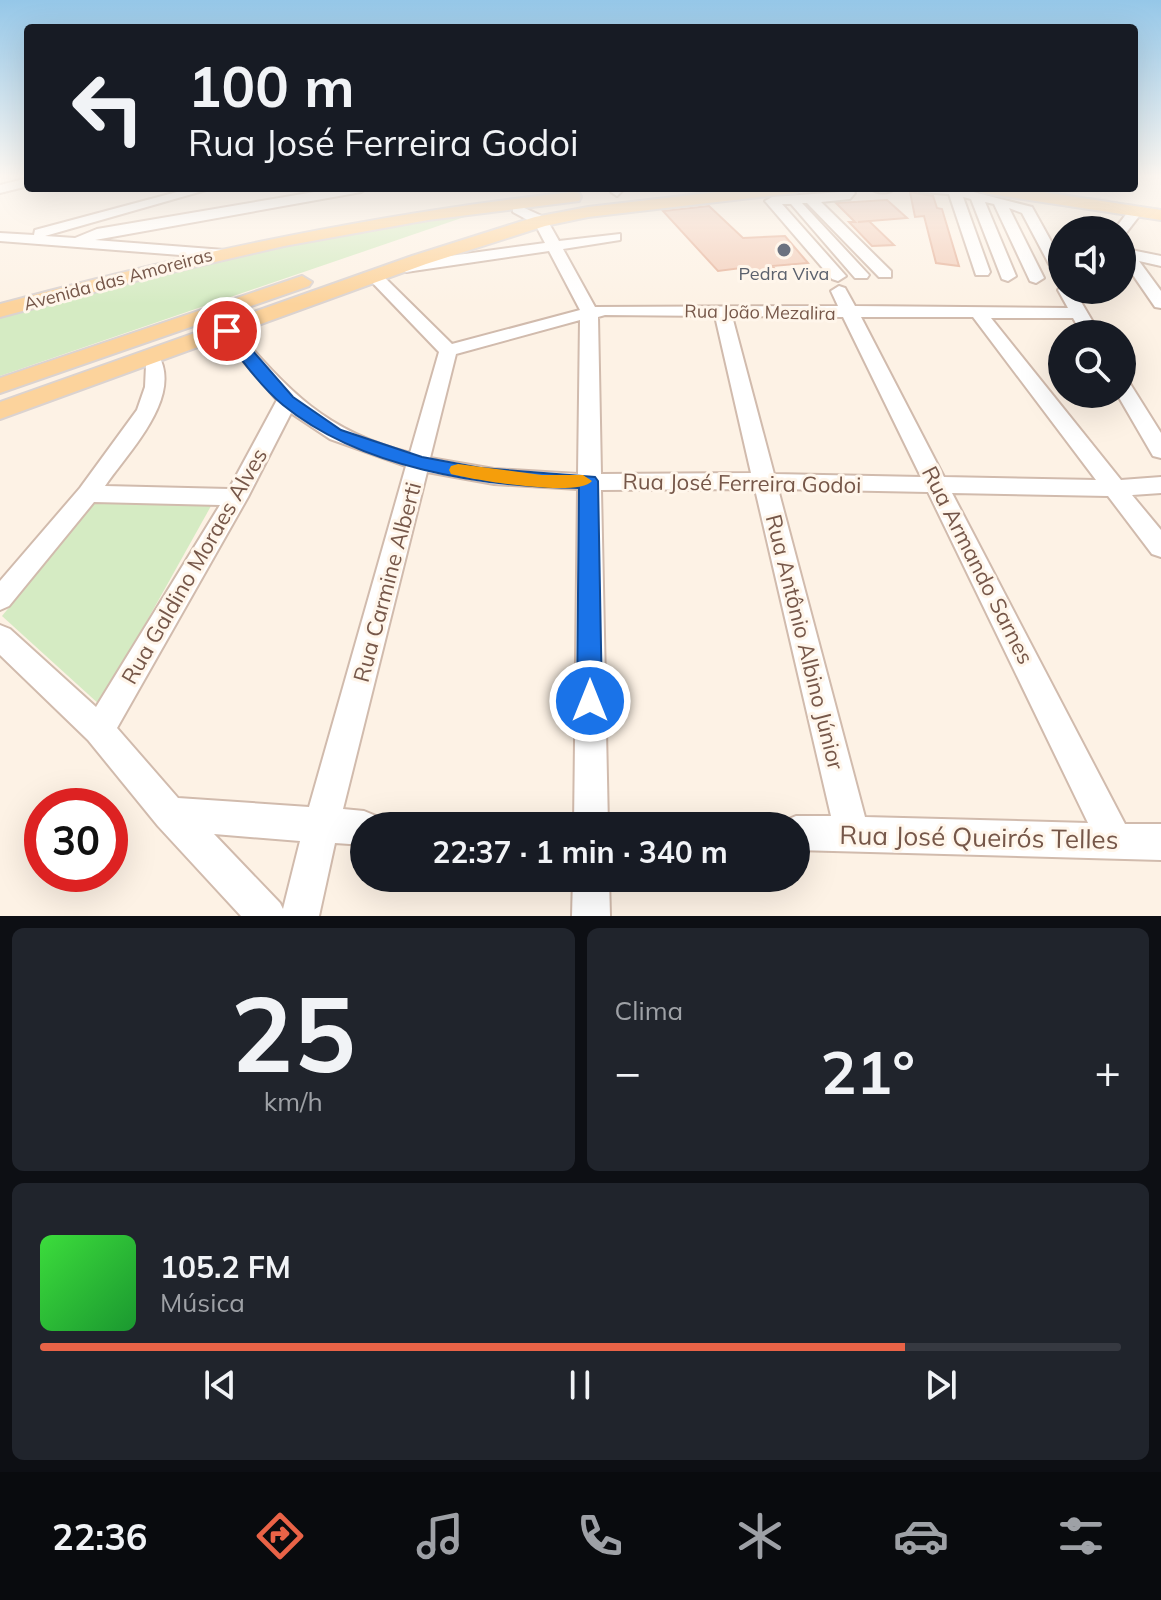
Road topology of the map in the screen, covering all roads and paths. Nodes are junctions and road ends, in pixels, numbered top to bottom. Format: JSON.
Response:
{"nodes":[{"id":1,"x":129,"y":219,"type":"edge"},
{"id":2,"x":176,"y":219,"type":"edge"},
{"id":3,"x":396,"y":219,"type":"edge"},
{"id":4,"x":489,"y":219,"type":"edge"},
{"id":5,"x":537,"y":219,"type":"edge"},
{"id":6,"x":553,"y":219,"type":"edge"},
{"id":7,"x":786,"y":219,"type":"edge"},
{"id":8,"x":817,"y":219,"type":"edge"},
{"id":9,"x":825,"y":219,"type":"edge"},
{"id":10,"x":964,"y":219,"type":"edge"},
{"id":11,"x":993,"y":219,"type":"edge"},
{"id":12,"x":1001,"y":219,"type":"edge"},
{"id":13,"x":1032,"y":219,"type":"edge"},
{"id":14,"x":541,"y":221,"type":"junction"},
{"id":15,"x":96,"y":232,"type":"junction"},
{"id":16,"x":0,"y":237,"type":"edge"},
{"id":17,"x":615,"y":237,"type":"dead end"},
{"id":18,"x":18,"y":239,"type":"junction"},
{"id":19,"x":0,"y":244,"type":"edge"},
{"id":20,"x":554,"y":246,"type":"junction"},
{"id":21,"x":1048,"y":250,"type":"edge"},
{"id":22,"x":219,"y":253,"type":"junction"},
{"id":23,"x":1136,"y":254,"type":"edge"},
{"id":24,"x":1161,"y":261,"type":"edge"},
{"id":25,"x":1136,"y":268,"type":"edge"},
{"id":26,"x":385,"y":272,"type":"junction"},
{"id":27,"x":982,"y":272,"type":"dead end"},
{"id":28,"x":885,"y":274,"type":"dead end"},
{"id":29,"x":861,"y":275,"type":"dead end"},
{"id":30,"x":1008,"y":276,"type":"dead end"},
{"id":31,"x":1036,"y":278,"type":"dead end"},
{"id":32,"x":843,"y":293,"type":"junction"},
{"id":33,"x":1161,"y":303,"type":"edge"},
{"id":34,"x":1073,"y":304,"type":"edge"},
{"id":35,"x":0,"y":311,"type":"edge"},
{"id":36,"x":722,"y":311,"type":"junction"},
{"id":37,"x":589,"y":312,"type":"junction"},
{"id":38,"x":978,"y":313,"type":"junction"},
{"id":39,"x":1078,"y":313,"type":"junction"},
{"id":40,"x":1082,"y":320,"type":"edge"},
{"id":41,"x":227,"y":331,"type":"junction"},
{"id":42,"x":448,"y":351,"type":"junction"},
{"id":43,"x":150,"y":357,"type":"junction"},
{"id":44,"x":0,"y":386,"type":"edge"},
{"id":45,"x":287,"y":400,"type":"junction"},
{"id":46,"x":1135,"y":408,"type":"edge"},
{"id":47,"x":0,"y":411,"type":"edge"},
{"id":48,"x":1161,"y":451,"type":"edge"},
{"id":49,"x":419,"y":462,"type":"junction"},
{"id":50,"x":588,"y":481,"type":"junction"},
{"id":51,"x":767,"y":481,"type":"junction"},
{"id":52,"x":1161,"y":485,"type":"edge"},
{"id":53,"x":938,"y":486,"type":"junction"},
{"id":54,"x":1114,"y":488,"type":"junction"},
{"id":55,"x":88,"y":494,"type":"junction"},
{"id":56,"x":236,"y":497,"type":"junction"},
{"id":57,"x":1161,"y":548,"type":"edge"},
{"id":58,"x":0,"y":599,"type":"edge"},
{"id":59,"x":0,"y":637,"type":"edge"},
{"id":60,"x":99,"y":730,"type":"junction"},
{"id":61,"x":591,"y":812,"type":"edge"},
{"id":62,"x":170,"y":814,"type":"junction"},
{"id":63,"x":321,"y":827,"type":"junction"},
{"id":64,"x":350,"y":828,"type":"edge"},
{"id":65,"x":810,"y":833,"type":"edge"},
{"id":66,"x":852,"y":833,"type":"junction"},
{"id":67,"x":1115,"y":841,"type":"junction"},
{"id":68,"x":1161,"y":842,"type":"edge"},
{"id":69,"x":591,"y":892,"type":"edge"},
{"id":70,"x":267,"y":916,"type":"edge"},
{"id":71,"x":300,"y":916,"type":"edge"},
{"id":72,"x":591,"y":916,"type":"edge"}],
"edges":[{"from":1,"to":15,"type":"street"},
{"from":2,"to":15,"type":"street"},
{"from":3,"to":22,"type":"main road","name":"Avenida das Amoreiras"},
{"from":4,"to":44,"type":"main road"},
{"from":5,"to":14,"type":"street"},
{"from":6,"to":14,"type":"main road"},
{"from":7,"to":32,"type":"street","name":"Rua Armando Sarnes"},
{"from":8,"to":29,"type":"street"},
{"from":9,"to":28,"type":"street"},
{"from":10,"to":27,"type":"street"},
{"from":11,"to":30,"type":"street"},
{"from":12,"to":31,"type":"street"},
{"from":13,"to":21,"type":"street"},
{"from":14,"to":20,"type":"street"},
{"from":14,"to":26,"type":"main road"},
{"from":15,"to":18,"type":"street"},
{"from":15,"to":18,"type":"street"},
{"from":15,"to":22,"type":"street"},
{"from":16,"to":18,"type":"street"},
{"from":17,"to":20,"type":"street"},
{"from":18,"to":19,"type":"street"},
{"from":20,"to":26,"type":"street"},
{"from":20,"to":37,"type":"street"},
{"from":22,"to":35,"type":"main road","name":"Avenida das Amoreiras"},
{"from":23,"to":24,"type":"street"},
{"from":25,"to":33,"type":"street"},
{"from":26,"to":41,"type":"main road"},
{"from":26,"to":42,"type":"street"},
{"from":32,"to":36,"type":"street","name":"Rua João Mezalira"},
{"from":32,"to":38,"type":"street","name":"Rua João Mezalira"},
{"from":32,"to":53,"type":"street","name":"Rua Armando Sarnes"},
{"from":34,"to":39,"type":"street"},
{"from":36,"to":37,"type":"street","name":"Rua João Mezalira"},
{"from":36,"to":51,"type":"street","name":"Rua Antônio Albino Júnior"},
{"from":37,"to":42,"type":"street","name":"Rua João Mezalira"},
{"from":37,"to":50,"type":"street"},
{"from":38,"to":39,"type":"street","name":"Rua João Mezalira"},
{"from":38,"to":54,"type":"street"},
{"from":39,"to":40,"type":"street"},
{"from":41,"to":43,"type":"main road"},
{"from":41,"to":45,"type":"street","name":"Rua José Ferreira Godoi"},
{"from":42,"to":49,"type":"street","name":"Rua Carmine Alberti"},
{"from":43,"to":47,"type":"main road"},
{"from":43,"to":55,"type":"street"},
{"from":45,"to":49,"type":"street","name":"Rua José Ferreira Godoi"},
{"from":45,"to":56,"type":"street","name":"Rua Galdino Moraes Alves"},
{"from":46,"to":48,"type":"street"},
{"from":49,"to":50,"type":"street","name":"Rua José Ferreira Godoi"},
{"from":49,"to":63,"type":"street","name":"Rua Carmine Alberti"},
{"from":50,"to":51,"type":"street","name":"Rua José Ferreira Godoi"},
{"from":50,"to":61,"type":"street"},
{"from":51,"to":53,"type":"street","name":"Rua José Ferreira Godoi"},
{"from":51,"to":66,"type":"street","name":"Rua Antônio Albino Júnior"},
{"from":52,"to":54,"type":"street","name":"Rua José Ferreira Godoi"},
{"from":53,"to":54,"type":"street","name":"Rua José Ferreira Godoi"},
{"from":53,"to":67,"type":"street","name":"Rua Armando Sarnes"},
{"from":54,"to":57,"type":"street"},
{"from":55,"to":56,"type":"street"},
{"from":55,"to":58,"type":"street"},
{"from":56,"to":60,"type":"street","name":"Rua Galdino Moraes Alves"},
{"from":59,"to":60,"type":"street"},
{"from":60,"to":62,"type":"street"},
{"from":62,"to":63,"type":"street"},
{"from":62,"to":70,"type":"street"},
{"from":63,"to":64,"type":"street"},
{"from":63,"to":71,"type":"street","name":"Rua Carmine Alberti"},
{"from":65,"to":66,"type":"street","name":"Rua José Queirós Telles"},
{"from":66,"to":67,"type":"street","name":"Rua José Queirós Telles"},
{"from":67,"to":68,"type":"street","name":"Rua José Queirós Telles"},
{"from":69,"to":72,"type":"street"}]}
